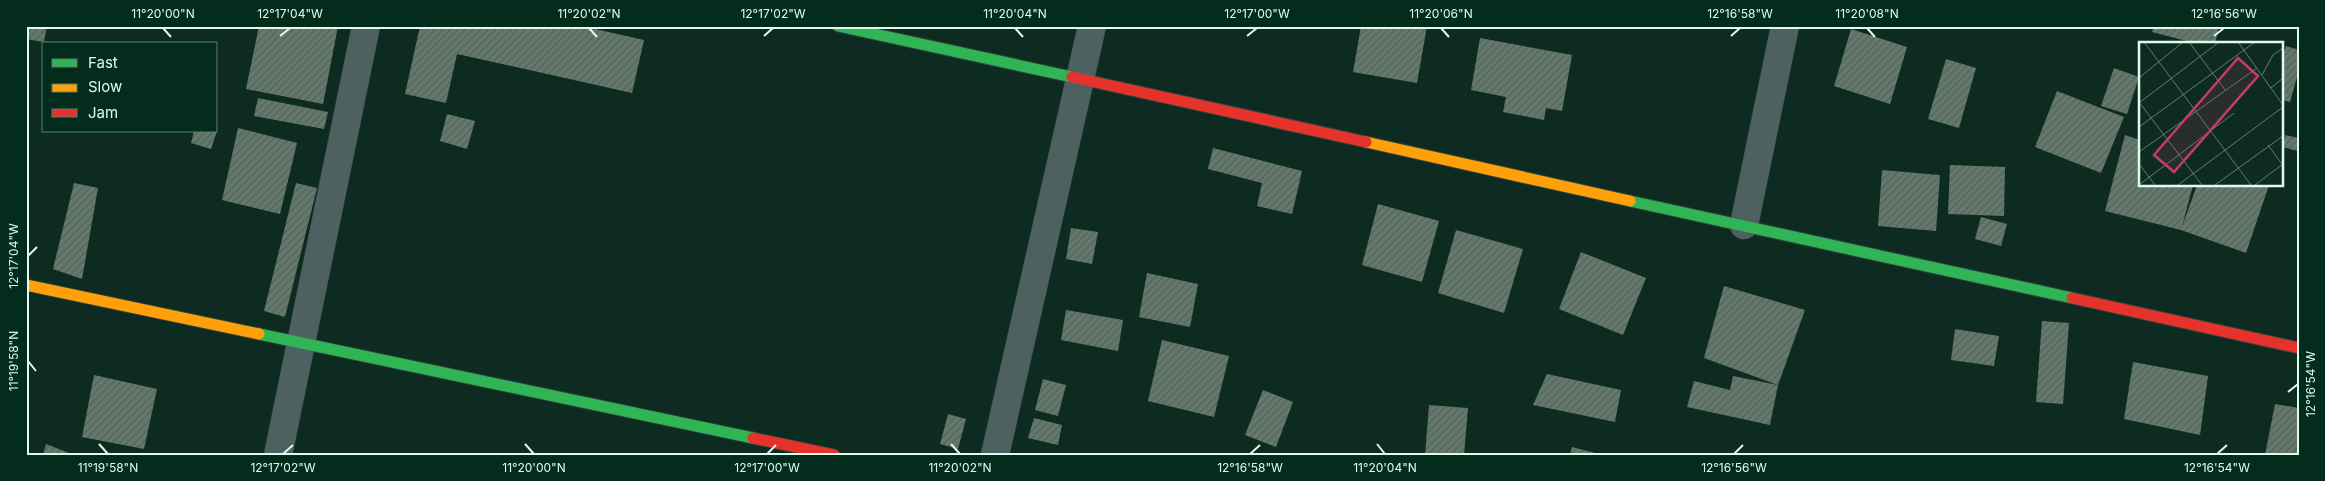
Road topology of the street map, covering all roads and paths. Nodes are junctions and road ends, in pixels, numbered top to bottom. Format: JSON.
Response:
{"nodes":[{"id":1,"x":366,"y":26,"type":"edge"},
{"id":2,"x":838,"y":26,"type":"edge"},
{"id":3,"x":1092,"y":26,"type":"edge"},
{"id":4,"x":1785,"y":26,"type":"edge"},
{"id":5,"x":1080,"y":80,"type":"junction"},
{"id":6,"x":1744,"y":225,"type":"junction"},
{"id":7,"x":26,"y":285,"type":"edge"},
{"id":8,"x":301,"y":343,"type":"junction"},
{"id":9,"x":2299,"y":348,"type":"edge"},
{"id":10,"x":278,"y":455,"type":"edge"},
{"id":11,"x":834,"y":455,"type":"edge"},
{"id":12,"x":995,"y":455,"type":"edge"}],
"edges":[{"from":1,"to":8,"type":"street"},
{"from":2,"to":5,"type":"street"},
{"from":3,"to":5,"type":"street"},
{"from":4,"to":6,"type":"street"},
{"from":5,"to":6,"type":"street"},
{"from":5,"to":12,"type":"street"},
{"from":6,"to":9,"type":"street"},
{"from":7,"to":8,"type":"street"},
{"from":8,"to":10,"type":"street"},
{"from":8,"to":11,"type":"street"}]}
